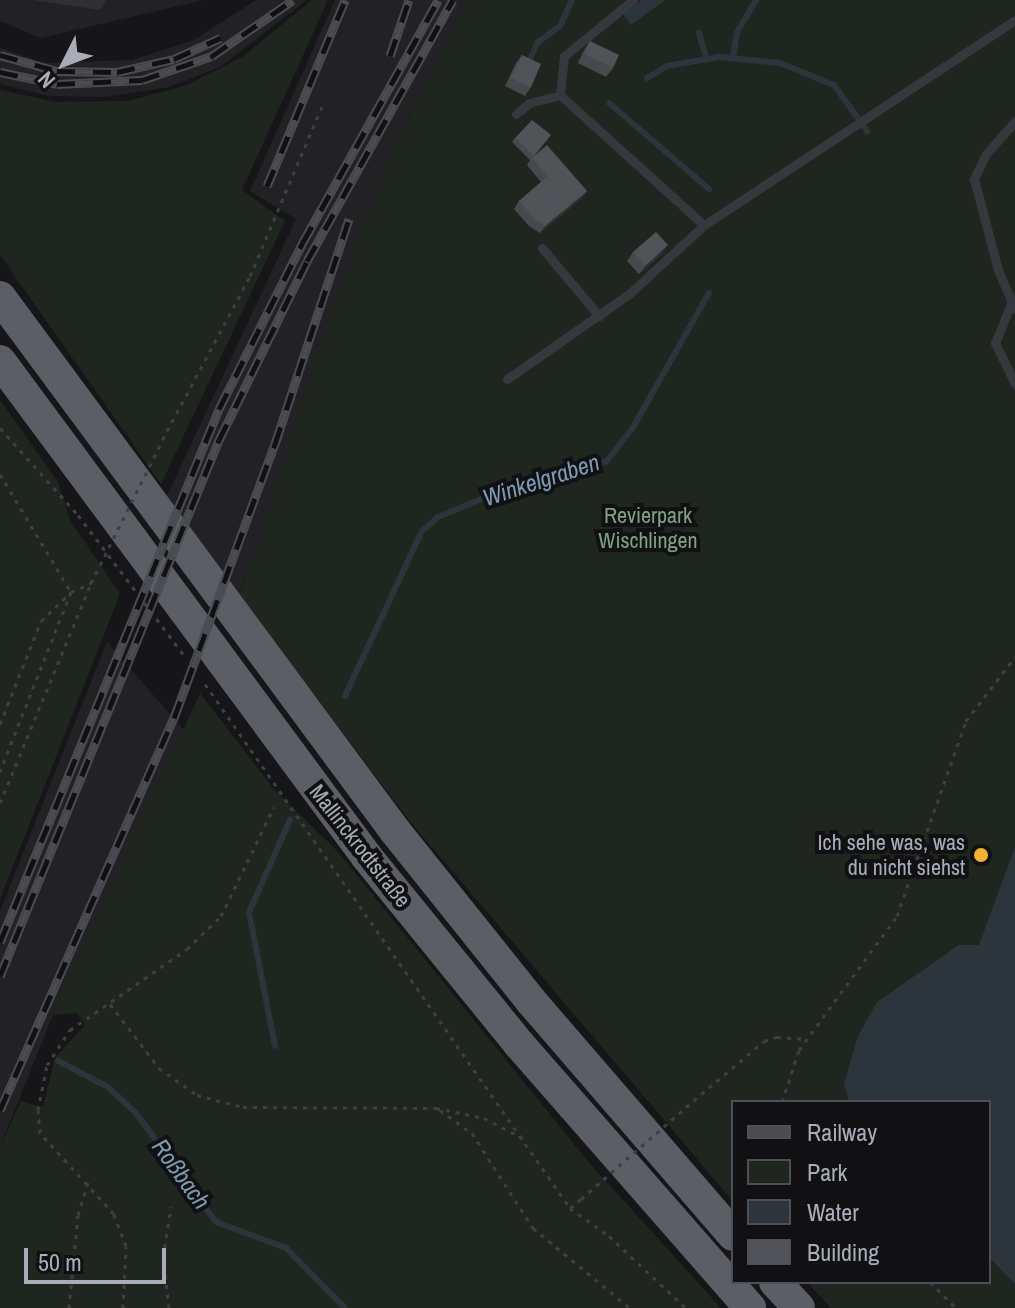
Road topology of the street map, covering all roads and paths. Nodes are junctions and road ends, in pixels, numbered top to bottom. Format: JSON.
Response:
{"nodes":[{"id":1,"x":633,"y":0,"type":"edge"},
{"id":2,"x":1015,"y":20,"type":"edge"},
{"id":3,"x":560,"y":95,"type":"junction"},
{"id":4,"x":324,"y":102,"type":"dead end"},
{"id":5,"x":516,"y":114,"type":"dead end"},
{"id":6,"x":1015,"y":121,"type":"edge"},
{"id":7,"x":704,"y":225,"type":"junction"},
{"id":8,"x":542,"y":248,"type":"dead end"},
{"id":9,"x":0,"y":297,"type":"edge"},
{"id":10,"x":1013,"y":307,"type":"edge"},
{"id":11,"x":599,"y":316,"type":"junction"},
{"id":12,"x":0,"y":361,"type":"edge"},
{"id":13,"x":507,"y":379,"type":"dead end"},
{"id":14,"x":1015,"y":384,"type":"edge"},
{"id":15,"x":0,"y":428,"type":"edge"},
{"id":16,"x":0,"y":474,"type":"edge"},
{"id":17,"x":91,"y":583,"type":"junction"},
{"id":18,"x":71,"y":592,"type":"junction"},
{"id":19,"x":1015,"y":657,"type":"edge"},
{"id":20,"x":192,"y":667,"type":"dead end"},
{"id":21,"x":202,"y":679,"type":"dead end"},
{"id":22,"x":0,"y":724,"type":"edge"},
{"id":23,"x":0,"y":771,"type":"edge"},
{"id":24,"x":0,"y":803,"type":"edge"},
{"id":25,"x":274,"y":807,"type":"dead end"},
{"id":26,"x":110,"y":1004,"type":"junction"},
{"id":27,"x":806,"y":1039,"type":"junction"},
{"id":28,"x":782,"y":1100,"type":"edge"},
{"id":29,"x":436,"y":1108,"type":"junction"},
{"id":30,"x":528,"y":1140,"type":"junction"},
{"id":31,"x":88,"y":1181,"type":"junction"},
{"id":32,"x":171,"y":1207,"type":"dead end"},
{"id":33,"x":570,"y":1208,"type":"junction"},
{"id":34,"x":731,"y":1233,"type":"edge"},
{"id":35,"x":777,"y":1284,"type":"edge"},
{"id":36,"x":932,"y":1284,"type":"edge"},
{"id":37,"x":69,"y":1308,"type":"edge"},
{"id":38,"x":123,"y":1308,"type":"edge"},
{"id":39,"x":169,"y":1308,"type":"edge"},
{"id":40,"x":630,"y":1308,"type":"edge"},
{"id":41,"x":686,"y":1308,"type":"edge"},
{"id":42,"x":750,"y":1308,"type":"edge"},
{"id":43,"x":799,"y":1308,"type":"edge"},
{"id":44,"x":956,"y":1308,"type":"edge"}],
"edges":[{"from":1,"to":3,"type":"lane"},
{"from":2,"to":7,"type":"lane"},
{"from":3,"to":5,"type":"lane"},
{"from":3,"to":7,"type":"lane"},
{"from":4,"to":17,"type":"path","bridge":true},
{"from":6,"to":10,"type":"lane"},
{"from":7,"to":11,"type":"lane"},
{"from":8,"to":11,"type":"lane"},
{"from":9,"to":34,"type":"highway","name":"Mallinckrodtstraße"},
{"from":10,"to":14,"type":"lane"},
{"from":11,"to":13,"type":"lane"},
{"from":12,"to":42,"type":"highway","name":"Mallinckrodtstraße"},
{"from":15,"to":20,"type":"path"},
{"from":16,"to":18,"type":"path"},
{"from":17,"to":18,"type":"path"},
{"from":17,"to":24,"type":"path"},
{"from":18,"to":22,"type":"path"},
{"from":18,"to":23,"type":"path"},
{"from":19,"to":27,"type":"path"},
{"from":21,"to":30,"type":"path"},
{"from":25,"to":26,"type":"path"},
{"from":26,"to":29,"type":"path"},
{"from":26,"to":31,"type":"path"},
{"from":27,"to":28,"type":"path"},
{"from":27,"to":33,"type":"path","bridge":true},
{"from":29,"to":30,"type":"path"},
{"from":29,"to":40,"type":"path"},
{"from":30,"to":33,"type":"path"},
{"from":31,"to":37,"type":"path"},
{"from":31,"to":38,"type":"path"},
{"from":32,"to":39,"type":"path"},
{"from":33,"to":41,"type":"path"},
{"from":35,"to":43,"type":"highway"},
{"from":36,"to":44,"type":"path"}]}
